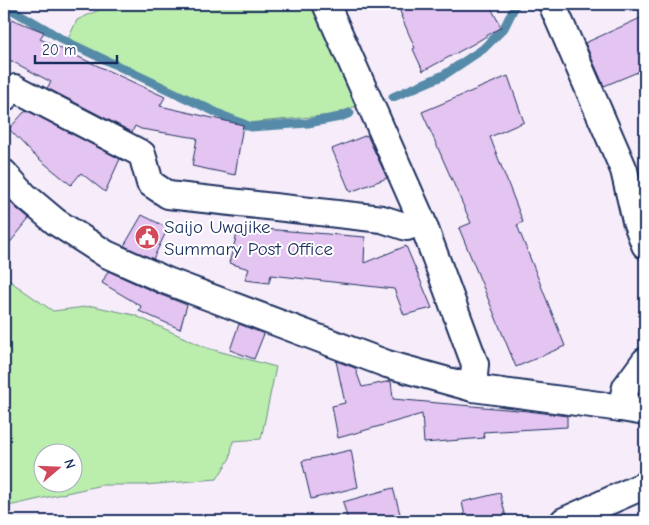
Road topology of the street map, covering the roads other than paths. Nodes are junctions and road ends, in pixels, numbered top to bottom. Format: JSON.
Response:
{"nodes":[{"id":1,"x":326,"y":4,"type":"edge"},
{"id":2,"x":552,"y":4,"type":"edge"},
{"id":3,"x":4,"y":98,"type":"edge"},
{"id":4,"x":4,"y":173,"type":"edge"},
{"id":5,"x":638,"y":191,"type":"edge"},
{"id":6,"x":422,"y":221,"type":"junction"},
{"id":7,"x":645,"y":245,"type":"edge"},
{"id":8,"x":645,"y":361,"type":"edge"},
{"id":9,"x":473,"y":388,"type":"junction"},
{"id":10,"x":639,"y":416,"type":"edge"},
{"id":11,"x":645,"y":485,"type":"edge"},
{"id":12,"x":564,"y":521,"type":"edge"}],
"edges":[{"from":1,"to":6,"type":"street"},
{"from":2,"to":5,"type":"street"},
{"from":3,"to":6,"type":"street"},
{"from":4,"to":9,"type":"street"},
{"from":5,"to":7,"type":"street"},
{"from":6,"to":9,"type":"street"},
{"from":8,"to":10,"type":"street"},
{"from":9,"to":10,"type":"street"},
{"from":11,"to":12,"type":"street"}]}
